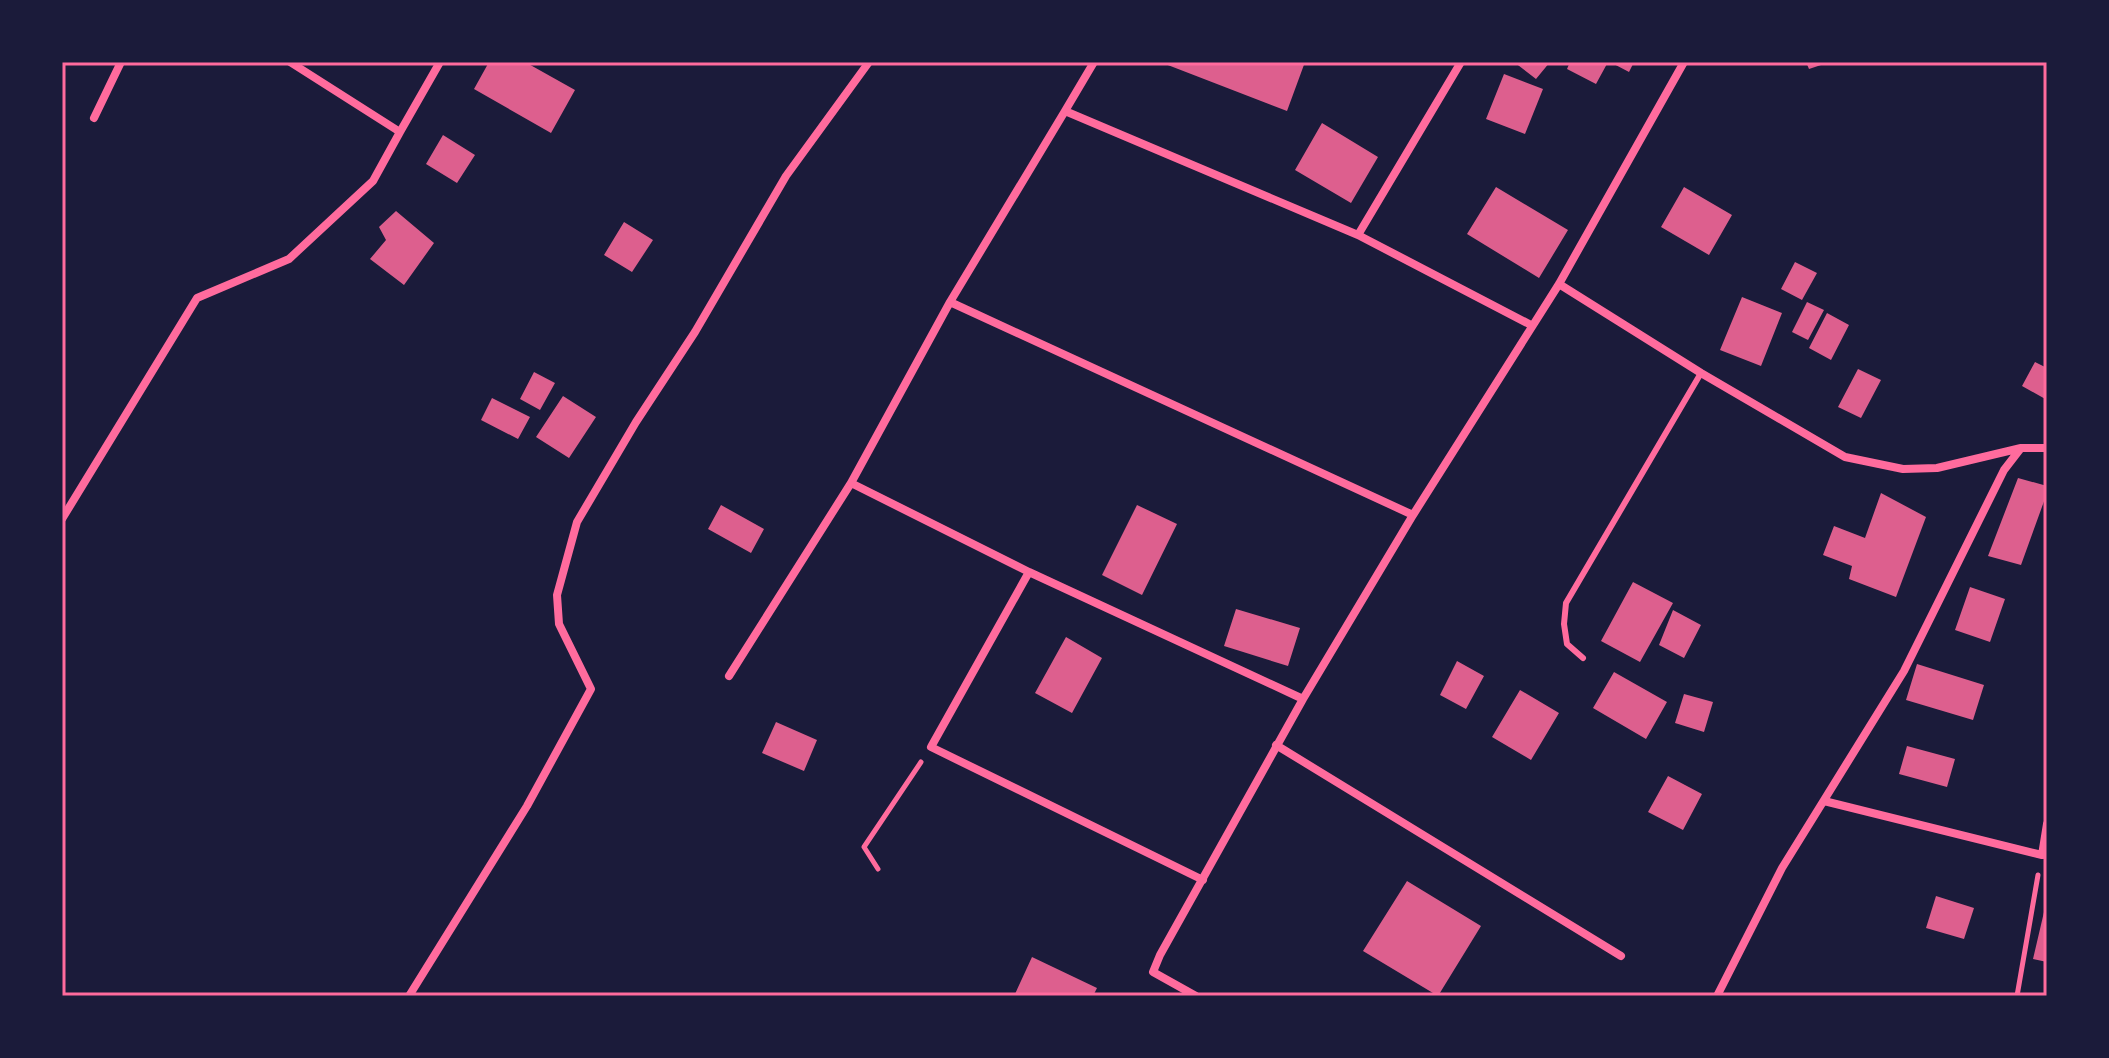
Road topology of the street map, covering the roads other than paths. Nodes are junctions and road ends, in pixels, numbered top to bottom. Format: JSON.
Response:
{"nodes":[{"id":1,"x":121,"y":62,"type":"edge"},
{"id":2,"x":290,"y":62,"type":"edge"},
{"id":3,"x":440,"y":62,"type":"edge"},
{"id":4,"x":869,"y":62,"type":"edge"},
{"id":5,"x":1094,"y":62,"type":"edge"},
{"id":6,"x":1461,"y":62,"type":"edge"},
{"id":7,"x":1684,"y":62,"type":"edge"},
{"id":8,"x":1065,"y":111,"type":"junction"},
{"id":9,"x":94,"y":118,"type":"dead end"},
{"id":10,"x":400,"y":132,"type":"junction"},
{"id":11,"x":1358,"y":235,"type":"junction"},
{"id":12,"x":1559,"y":284,"type":"junction"},
{"id":13,"x":950,"y":302,"type":"junction"},
{"id":14,"x":1531,"y":325,"type":"junction"},
{"id":15,"x":1701,"y":373,"type":"junction"},
{"id":16,"x":2021,"y":448,"type":"junction"},
{"id":17,"x":2047,"y":448,"type":"edge"},
{"id":18,"x":851,"y":483,"type":"junction"},
{"id":19,"x":1413,"y":515,"type":"junction"},
{"id":20,"x":62,"y":519,"type":"edge"},
{"id":21,"x":1029,"y":572,"type":"junction"},
{"id":22,"x":1583,"y":658,"type":"dead end"},
{"id":23,"x":729,"y":676,"type":"dead end"},
{"id":24,"x":1303,"y":699,"type":"junction"},
{"id":25,"x":1276,"y":745,"type":"junction"},
{"id":26,"x":1824,"y":801,"type":"junction"},
{"id":27,"x":2047,"y":824,"type":"edge"},
{"id":28,"x":1203,"y":880,"type":"junction"},
{"id":29,"x":1621,"y":956,"type":"dead end"},
{"id":30,"x":409,"y":996,"type":"edge"},
{"id":31,"x":1196,"y":996,"type":"edge"},
{"id":32,"x":1717,"y":996,"type":"edge"}],
"edges":[{"from":1,"to":9,"type":"street"},
{"from":2,"to":10,"type":"street"},
{"from":3,"to":10,"type":"street"},
{"from":4,"to":30,"type":"street"},
{"from":5,"to":8,"type":"street"},
{"from":6,"to":11,"type":"street"},
{"from":7,"to":12,"type":"street"},
{"from":8,"to":11,"type":"street"},
{"from":8,"to":13,"type":"street"},
{"from":10,"to":20,"type":"street"},
{"from":11,"to":14,"type":"street"},
{"from":12,"to":14,"type":"street"},
{"from":12,"to":15,"type":"street"},
{"from":13,"to":18,"type":"street"},
{"from":13,"to":19,"type":"street"},
{"from":14,"to":19,"type":"street"},
{"from":15,"to":16,"type":"street"},
{"from":15,"to":22,"type":"lane"},
{"from":16,"to":17,"type":"street"},
{"from":16,"to":26,"type":"street"},
{"from":18,"to":21,"type":"street"},
{"from":18,"to":23,"type":"street"},
{"from":19,"to":24,"type":"street"},
{"from":21,"to":24,"type":"street"},
{"from":21,"to":28,"type":"street"},
{"from":24,"to":25,"type":"street"},
{"from":25,"to":28,"type":"street"},
{"from":25,"to":29,"type":"street"},
{"from":26,"to":27,"type":"street"},
{"from":26,"to":32,"type":"street"},
{"from":28,"to":31,"type":"street"}]}
